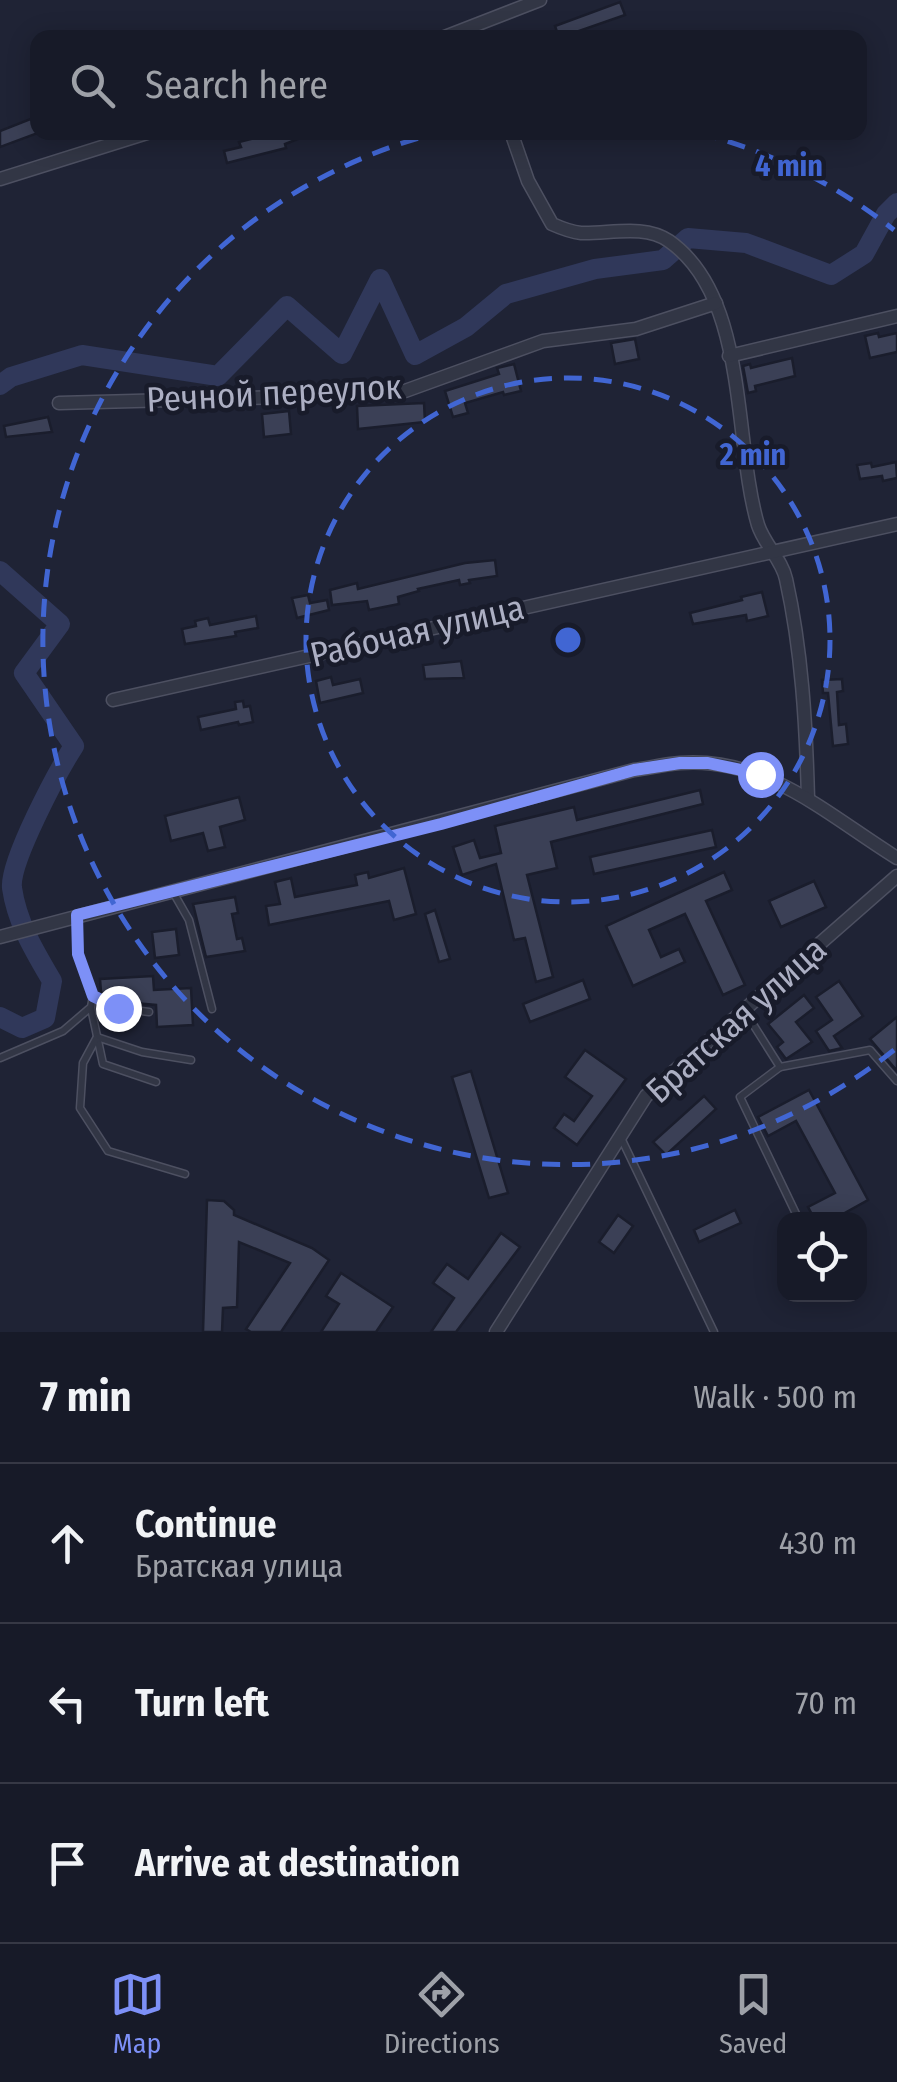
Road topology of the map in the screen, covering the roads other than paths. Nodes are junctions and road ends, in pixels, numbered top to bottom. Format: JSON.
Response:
{"nodes":[{"id":1,"x":540,"y":0,"type":"edge"},
{"id":2,"x":479,"y":30,"type":"edge"},
{"id":3,"x":124,"y":140,"type":"edge"},
{"id":4,"x":513,"y":140,"type":"edge"},
{"id":5,"x":0,"y":179,"type":"edge"},
{"id":6,"x":716,"y":303,"type":"junction"},
{"id":7,"x":897,"y":316,"type":"edge"},
{"id":8,"x":730,"y":356,"type":"junction"},
{"id":9,"x":58,"y":403,"type":"dead end"},
{"id":10,"x":897,"y":524,"type":"edge"},
{"id":11,"x":771,"y":552,"type":"junction"},
{"id":12,"x":113,"y":700,"type":"dead end"},
{"id":13,"x":808,"y":798,"type":"junction"},
{"id":14,"x":897,"y":858,"type":"edge"},
{"id":15,"x":897,"y":876,"type":"edge"},
{"id":16,"x":172,"y":891,"type":"junction"},
{"id":17,"x":77,"y":915,"type":"junction"},
{"id":18,"x":6,"y":935,"type":"edge"},
{"id":19,"x":93,"y":996,"type":"junction"},
{"id":20,"x":91,"y":1007,"type":"junction"},
{"id":21,"x":744,"y":1008,"type":"junction"},
{"id":22,"x":212,"y":1009,"type":"dead end"},
{"id":23,"x":149,"y":1012,"type":"dead end"},
{"id":24,"x":97,"y":1036,"type":"junction"},
{"id":25,"x":0,"y":1058,"type":"edge"},
{"id":26,"x":191,"y":1060,"type":"dead end"},
{"id":27,"x":780,"y":1067,"type":"junction"},
{"id":28,"x":897,"y":1081,"type":"edge"},
{"id":29,"x":156,"y":1082,"type":"dead end"},
{"id":30,"x":621,"y":1138,"type":"junction"},
{"id":31,"x":185,"y":1174,"type":"dead end"},
{"id":32,"x":795,"y":1212,"type":"edge"},
{"id":33,"x":496,"y":1332,"type":"edge"},
{"id":34,"x":714,"y":1332,"type":"edge"}],
"edges":[{"from":1,"to":2,"type":"street"},
{"from":3,"to":5,"type":"street"},
{"from":4,"to":6,"type":"street"},
{"from":6,"to":8,"type":"street"},
{"from":6,"to":9,"type":"street","name":"Речной переулок"},
{"from":7,"to":8,"type":"street"},
{"from":8,"to":11,"type":"street"},
{"from":10,"to":11,"type":"street","name":"Рабочая улица"},
{"from":11,"to":12,"type":"street","name":"Рабочая улица"},
{"from":11,"to":13,"type":"street"},
{"from":13,"to":14,"type":"street"},
{"from":13,"to":16,"type":"street"},
{"from":15,"to":21,"type":"street","name":"Братская улица"},
{"from":16,"to":17,"type":"street"},
{"from":16,"to":22,"type":"lane"},
{"from":17,"to":18,"type":"street"},
{"from":17,"to":19,"type":"lane"},
{"from":19,"to":20,"type":"lane"},
{"from":19,"to":23,"type":"lane"},
{"from":20,"to":24,"type":"lane"},
{"from":20,"to":25,"type":"lane"},
{"from":21,"to":27,"type":"lane"},
{"from":21,"to":30,"type":"street","name":"Братская улица"},
{"from":24,"to":26,"type":"lane"},
{"from":24,"to":29,"type":"lane"},
{"from":24,"to":31,"type":"lane"},
{"from":27,"to":28,"type":"lane"},
{"from":27,"to":32,"type":"lane"},
{"from":30,"to":33,"type":"street","name":"Братская улица"},
{"from":30,"to":34,"type":"lane"}]}
